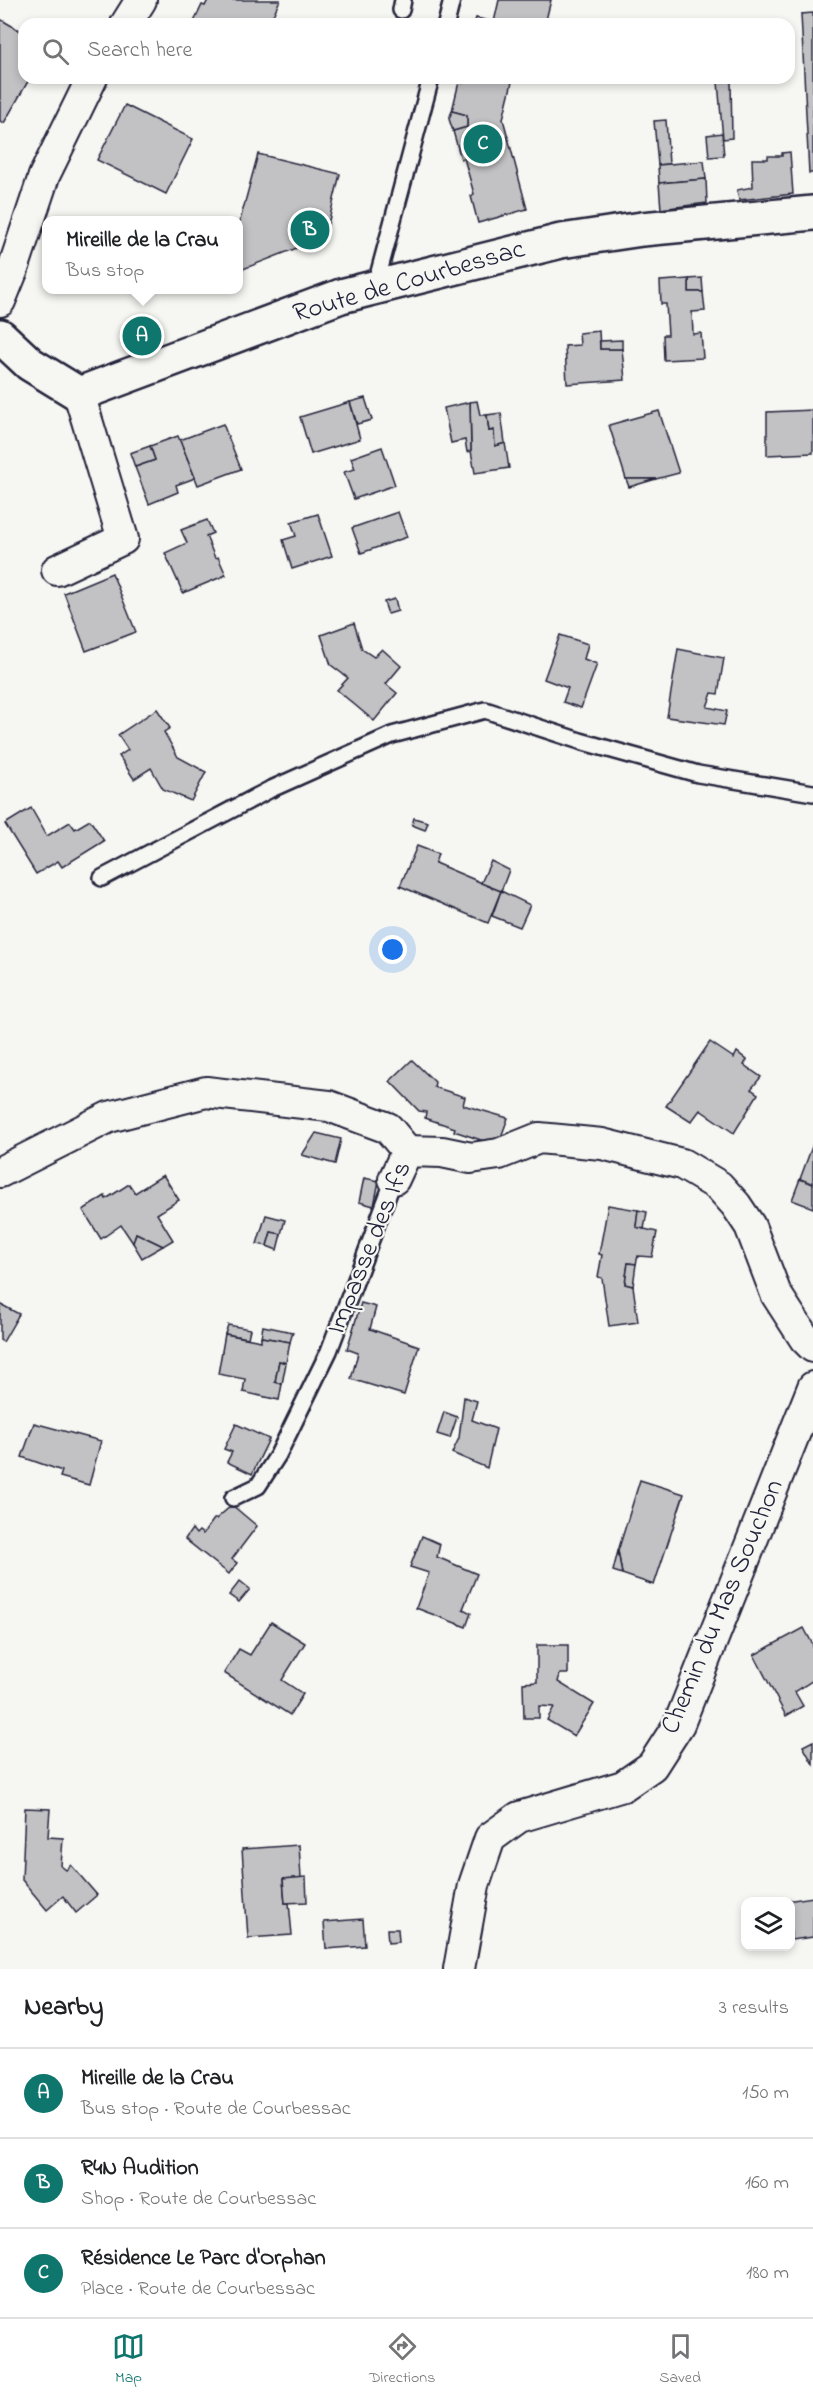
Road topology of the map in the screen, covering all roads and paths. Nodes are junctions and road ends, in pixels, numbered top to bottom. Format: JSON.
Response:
{"nodes":[{"id":1,"x":141,"y":0,"type":"edge"},
{"id":2,"x":452,"y":0,"type":"edge"},
{"id":3,"x":130,"y":18,"type":"edge"},
{"id":4,"x":448,"y":18,"type":"edge"},
{"id":5,"x":89,"y":84,"type":"edge"},
{"id":6,"x":429,"y":84,"type":"edge"},
{"id":7,"x":813,"y":213,"type":"edge"},
{"id":8,"x":375,"y":287,"type":"junction"},
{"id":9,"x":0,"y":301,"type":"edge"},
{"id":10,"x":0,"y":336,"type":"edge"},
{"id":11,"x":79,"y":394,"type":"junction"},
{"id":12,"x":57,"y":570,"type":"dead end"},
{"id":13,"x":813,"y":793,"type":"edge"},
{"id":14,"x":102,"y":878,"type":"dead end"},
{"id":15,"x":407,"y":1151,"type":"junction"},
{"id":16,"x":0,"y":1172,"type":"edge"},
{"id":17,"x":394,"y":1179,"type":"joint"},
{"id":18,"x":813,"y":1347,"type":"edge"},
{"id":19,"x":813,"y":1387,"type":"edge"},
{"id":20,"x":233,"y":1498,"type":"dead end"},
{"id":21,"x":459,"y":1969,"type":"edge"}],
"edges":[{"from":1,"to":3,"type":"street"},
{"from":2,"to":4,"type":"lane"},
{"from":5,"to":9,"type":"street"},
{"from":6,"to":8,"type":"lane"},
{"from":7,"to":8,"type":"street","name":"Route de Courbessac"},
{"from":8,"to":11,"type":"street","name":"Route de Courbessac"},
{"from":10,"to":11,"type":"street"},
{"from":11,"to":12,"type":"street"},
{"from":13,"to":14,"type":"lane"},
{"from":15,"to":16,"type":"street"},
{"from":15,"to":17,"type":"street","name":"Impasse des Ifs"},
{"from":15,"to":18,"type":"street","name":"Impasse des Ifs"},
{"from":17,"to":20,"type":"lane","name":"Impasse des Ifs"},
{"from":19,"to":21,"type":"street","name":"Chemin du Mas Souchon"}]}
